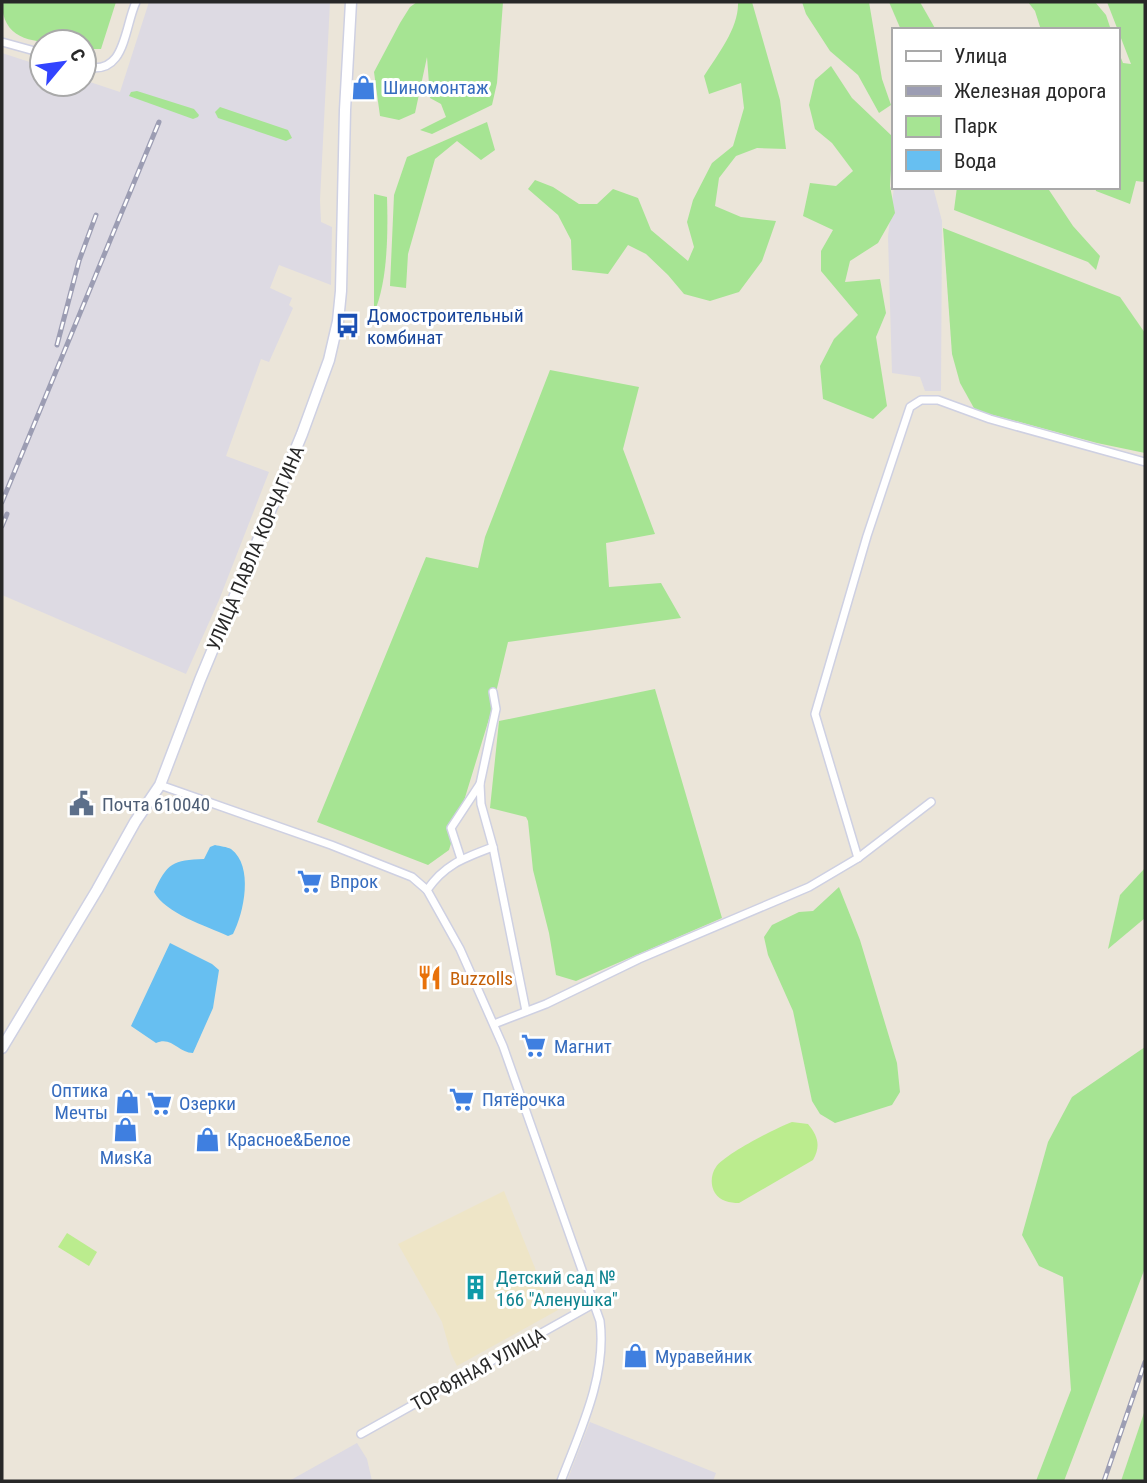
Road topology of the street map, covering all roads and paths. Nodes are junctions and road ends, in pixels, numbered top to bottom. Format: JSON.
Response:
{"nodes":[{"id":1,"x":136,"y":2,"type":"edge"},
{"id":2,"x":351,"y":2,"type":"edge"},
{"id":3,"x":2,"y":41,"type":"edge"},
{"id":4,"x":28,"y":49,"type":"edge"},
{"id":5,"x":98,"y":67,"type":"edge"},
{"id":6,"x":1145,"y":462,"type":"edge"},
{"id":7,"x":493,"y":692,"type":"dead end"},
{"id":8,"x":480,"y":784,"type":"junction"},
{"id":9,"x":160,"y":785,"type":"junction"},
{"id":10,"x":931,"y":802,"type":"dead end"},
{"id":11,"x":493,"y":848,"type":"junction"},
{"id":12,"x":858,"y":858,"type":"junction"},
{"id":13,"x":461,"y":859,"type":"junction"},
{"id":14,"x":428,"y":890,"type":"junction"},
{"id":15,"x":526,"y":1011,"type":"junction"},
{"id":16,"x":494,"y":1024,"type":"junction"},
{"id":17,"x":2,"y":1048,"type":"edge"},
{"id":18,"x":594,"y":1303,"type":"junction"},
{"id":19,"x":361,"y":1434,"type":"dead end"},
{"id":20,"x":561,"y":1481,"type":"edge"}],
"edges":[{"from":1,"to":5,"type":"street"},
{"from":2,"to":9,"type":"main road","name":"УЛИЦА ПАВЛА КОРЧАГИНА"},
{"from":3,"to":4,"type":"street"},
{"from":6,"to":12,"type":"street"},
{"from":7,"to":8,"type":"street"},
{"from":8,"to":11,"type":"street"},
{"from":8,"to":13,"type":"street"},
{"from":9,"to":14,"type":"street"},
{"from":9,"to":17,"type":"main road","name":"УЛИЦА ПАВЛА КОРЧАГИНА"},
{"from":10,"to":12,"type":"street"},
{"from":11,"to":13,"type":"street"},
{"from":11,"to":15,"type":"street"},
{"from":12,"to":15,"type":"street"},
{"from":13,"to":14,"type":"street"},
{"from":14,"to":16,"type":"street"},
{"from":15,"to":16,"type":"street"},
{"from":16,"to":18,"type":"street"},
{"from":18,"to":19,"type":"street","name":"ТОРФЯНАЯ УЛИЦА"},
{"from":18,"to":20,"type":"street"}]}
